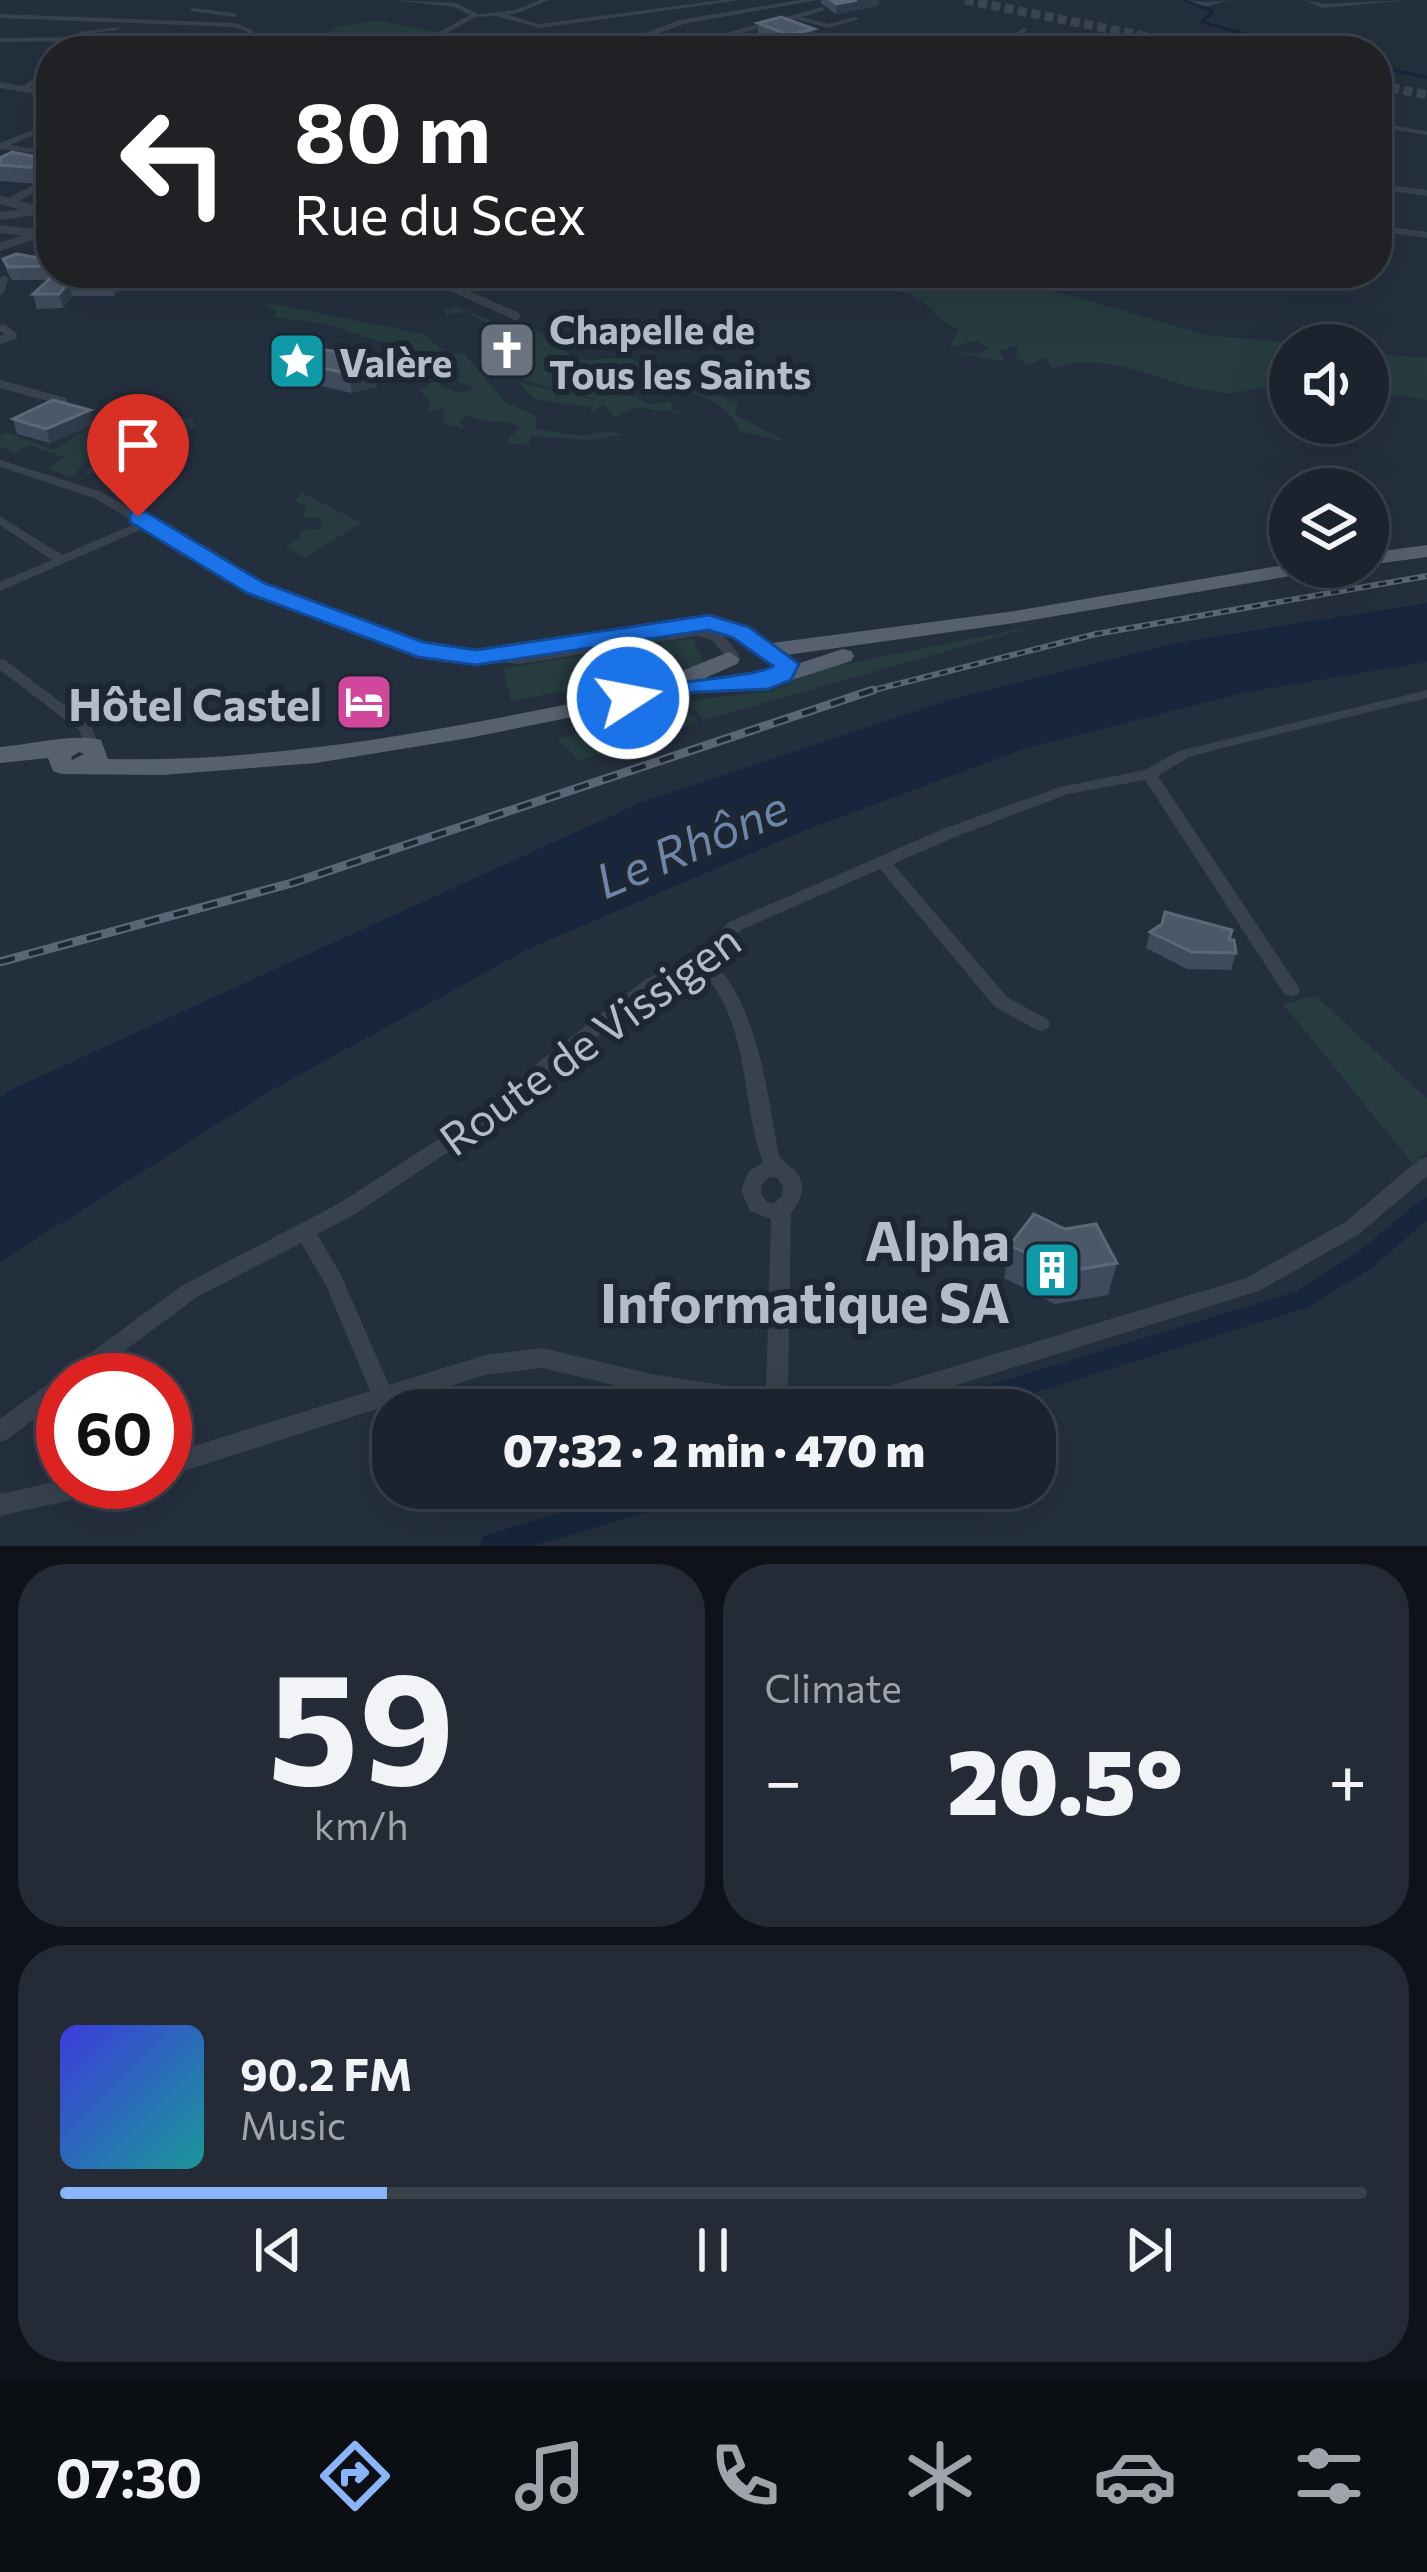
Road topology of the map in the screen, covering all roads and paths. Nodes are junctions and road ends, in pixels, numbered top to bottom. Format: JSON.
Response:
{"nodes":[{"id":1,"x":397,"y":0,"type":"edge"},
{"id":2,"x":546,"y":0,"type":"edge"},
{"id":3,"x":738,"y":0,"type":"edge"},
{"id":4,"x":813,"y":0,"type":"edge"},
{"id":5,"x":1192,"y":0,"type":"edge"},
{"id":6,"x":1225,"y":0,"type":"edge"},
{"id":7,"x":1308,"y":0,"type":"edge"},
{"id":8,"x":1406,"y":0,"type":"edge"},
{"id":9,"x":822,"y":9,"type":"dead end"},
{"id":10,"x":192,"y":10,"type":"dead end"},
{"id":11,"x":498,"y":14,"type":"junction"},
{"id":12,"x":0,"y":16,"type":"edge"},
{"id":13,"x":793,"y":16,"type":"junction"},
{"id":14,"x":473,"y":19,"type":"junction"},
{"id":15,"x":856,"y":19,"type":"dead end"},
{"id":16,"x":74,"y":28,"type":"dead end"},
{"id":17,"x":118,"y":28,"type":"dead end"},
{"id":18,"x":247,"y":28,"type":"junction"},
{"id":19,"x":1025,"y":29,"type":"dead end"},
{"id":20,"x":84,"y":35,"type":"junction"},
{"id":21,"x":67,"y":36,"type":"edge"},
{"id":22,"x":249,"y":36,"type":"edge"},
{"id":23,"x":438,"y":36,"type":"edge"},
{"id":24,"x":638,"y":36,"type":"edge"},
{"id":25,"x":717,"y":36,"type":"edge"},
{"id":26,"x":1015,"y":36,"type":"edge"},
{"id":27,"x":36,"y":38,"type":"edge"},
{"id":28,"x":0,"y":40,"type":"edge"},
{"id":29,"x":36,"y":80,"type":"edge"},
{"id":30,"x":0,"y":85,"type":"edge"},
{"id":31,"x":22,"y":89,"type":"junction"},
{"id":32,"x":36,"y":91,"type":"edge"},
{"id":33,"x":1392,"y":127,"type":"edge"},
{"id":34,"x":36,"y":131,"type":"edge"},
{"id":35,"x":1427,"y":133,"type":"edge"},
{"id":36,"x":0,"y":147,"type":"edge"},
{"id":37,"x":36,"y":151,"type":"edge"},
{"id":38,"x":0,"y":157,"type":"edge"},
{"id":39,"x":25,"y":163,"type":"edge"},
{"id":40,"x":1392,"y":188,"type":"edge"},
{"id":41,"x":36,"y":190,"type":"edge"},
{"id":42,"x":1427,"y":193,"type":"edge"},
{"id":43,"x":4,"y":206,"type":"edge"},
{"id":44,"x":36,"y":209,"type":"edge"},
{"id":45,"x":36,"y":209,"type":"edge"},
{"id":46,"x":0,"y":229,"type":"edge"},
{"id":47,"x":1392,"y":230,"type":"edge"},
{"id":48,"x":36,"y":233,"type":"edge"},
{"id":49,"x":36,"y":234,"type":"edge"},
{"id":50,"x":1427,"y":235,"type":"edge"},
{"id":51,"x":0,"y":247,"type":"edge"},
{"id":52,"x":4,"y":280,"type":"edge"},
{"id":53,"x":453,"y":288,"type":"edge"},
{"id":54,"x":0,"y":291,"type":"edge"},
{"id":55,"x":0,"y":314,"type":"edge"},
{"id":56,"x":516,"y":316,"type":"dead end"},
{"id":57,"x":2,"y":328,"type":"edge"},
{"id":58,"x":0,"y":340,"type":"edge"},
{"id":59,"x":0,"y":384,"type":"edge"},
{"id":60,"x":63,"y":401,"type":"edge"},
{"id":61,"x":0,"y":463,"type":"edge"},
{"id":62,"x":0,"y":520,"type":"edge"},
{"id":63,"x":147,"y":523,"type":"junction"},
{"id":64,"x":1427,"y":551,"type":"edge"},
{"id":65,"x":1389,"y":556,"type":"edge"},
{"id":66,"x":61,"y":560,"type":"junction"},
{"id":67,"x":1269,"y":574,"type":"edge"},
{"id":68,"x":0,"y":587,"type":"edge"},
{"id":69,"x":1015,"y":617,"type":"junction"},
{"id":70,"x":770,"y":650,"type":"junction"},
{"id":71,"x":476,"y":657,"type":"junction"},
{"id":72,"x":730,"y":657,"type":"junction"},
{"id":73,"x":0,"y":663,"type":"edge"},
{"id":74,"x":780,"y":677,"type":"junction"},
{"id":75,"x":749,"y":682,"type":"junction"},
{"id":76,"x":1427,"y":694,"type":"edge"},
{"id":77,"x":79,"y":753,"type":"junction"},
{"id":78,"x":0,"y":758,"type":"edge"},
{"id":79,"x":1149,"y":774,"type":"junction"},
{"id":80,"x":883,"y":862,"type":"junction"},
{"id":81,"x":700,"y":960,"type":"junction"},
{"id":82,"x":1291,"y":990,"type":"dead end"},
{"id":83,"x":1041,"y":1024,"type":"dead end"},
{"id":84,"x":1427,"y":1165,"type":"edge"},
{"id":85,"x":779,"y":1171,"type":"junction"},
{"id":86,"x":781,"y":1208,"type":"junction"},
{"id":87,"x":305,"y":1232,"type":"junction"},
{"id":88,"x":105,"y":1353,"type":"edge"},
{"id":89,"x":380,"y":1389,"type":"edge"},
{"id":90,"x":416,"y":1389,"type":"edge"},
{"id":91,"x":694,"y":1389,"type":"edge"},
{"id":92,"x":777,"y":1389,"type":"edge"},
{"id":93,"x":912,"y":1389,"type":"edge"},
{"id":94,"x":36,"y":1404,"type":"edge"},
{"id":95,"x":372,"y":1404,"type":"edge"},
{"id":96,"x":0,"y":1432,"type":"edge"},
{"id":97,"x":192,"y":1458,"type":"edge"},
{"id":98,"x":36,"y":1497,"type":"edge"},
{"id":99,"x":0,"y":1505,"type":"edge"}],
"edges":[{"from":1,"to":14,"type":"street"},
{"from":2,"to":11,"type":"street"},
{"from":3,"to":11,"type":"street"},
{"from":4,"to":24,"type":"street"},
{"from":5,"to":6,"type":"street"},
{"from":7,"to":8,"type":"street"},
{"from":9,"to":13,"type":"street"},
{"from":10,"to":18,"type":"street"},
{"from":11,"to":14,"type":"street"},
{"from":12,"to":18,"type":"street"},
{"from":13,"to":15,"type":"street"},
{"from":13,"to":25,"type":"street"},
{"from":14,"to":23,"type":"street"},
{"from":16,"to":20,"type":"street"},
{"from":17,"to":20,"type":"street"},
{"from":18,"to":22,"type":"street"},
{"from":19,"to":26,"type":"street"},
{"from":20,"to":21,"type":"street"},
{"from":27,"to":28,"type":"street"},
{"from":29,"to":31,"type":"street"},
{"from":30,"to":31,"type":"street"},
{"from":31,"to":32,"type":"street"},
{"from":33,"to":35,"type":"street"},
{"from":34,"to":36,"type":"street"},
{"from":36,"to":37,"type":"street"},
{"from":38,"to":39,"type":"street"},
{"from":40,"to":42,"type":"street"},
{"from":41,"to":43,"type":"street"},
{"from":43,"to":44,"type":"street"},
{"from":43,"to":45,"type":"street"},
{"from":46,"to":48,"type":"street"},
{"from":47,"to":50,"type":"street"},
{"from":49,"to":51,"type":"street"},
{"from":52,"to":54,"type":"street"},
{"from":53,"to":56,"type":"street"},
{"from":55,"to":57,"type":"street"},
{"from":57,"to":58,"type":"street"},
{"from":59,"to":60,"type":"street"},
{"from":61,"to":63,"type":"street"},
{"from":62,"to":66,"type":"street"},
{"from":63,"to":66,"type":"street"},
{"from":63,"to":71,"type":"street"},
{"from":64,"to":65,"type":"main road"},
{"from":66,"to":68,"type":"street"},
{"from":67,"to":69,"type":"main road"},
{"from":69,"to":70,"type":"main road"},
{"from":69,"to":74,"type":"main road"},
{"from":70,"to":71,"type":"street"},
{"from":70,"to":72,"type":"main road"},
{"from":70,"to":74,"type":"main road"},
{"from":71,"to":72,"type":"street"},
{"from":72,"to":75,"type":"main road"},
{"from":72,"to":77,"type":"main road"},
{"from":73,"to":77,"type":"street"},
{"from":74,"to":75,"type":"main road"},
{"from":75,"to":77,"type":"main road"},
{"from":76,"to":79,"type":"street","name":"Route de Vissigen"},
{"from":77,"to":78,"type":"main road"},
{"from":79,"to":80,"type":"street","name":"Route de Vissigen"},
{"from":79,"to":82,"type":"street"},
{"from":80,"to":81,"type":"street","name":"Route de Vissigen"},
{"from":80,"to":83,"type":"street"},
{"from":81,"to":85,"type":"street"},
{"from":81,"to":87,"type":"street","name":"Route de Vissigen"},
{"from":84,"to":93,"type":"street"},
{"from":85,"to":86,"type":"street"},
{"from":85,"to":86,"type":"street"},
{"from":86,"to":92,"type":"street"},
{"from":87,"to":88,"type":"street","name":"Route de Vissigen"},
{"from":87,"to":89,"type":"street"},
{"from":90,"to":91,"type":"street"},
{"from":94,"to":96,"type":"street","name":"Route de Vissigen"},
{"from":95,"to":97,"type":"street"},
{"from":98,"to":99,"type":"street"}]}
